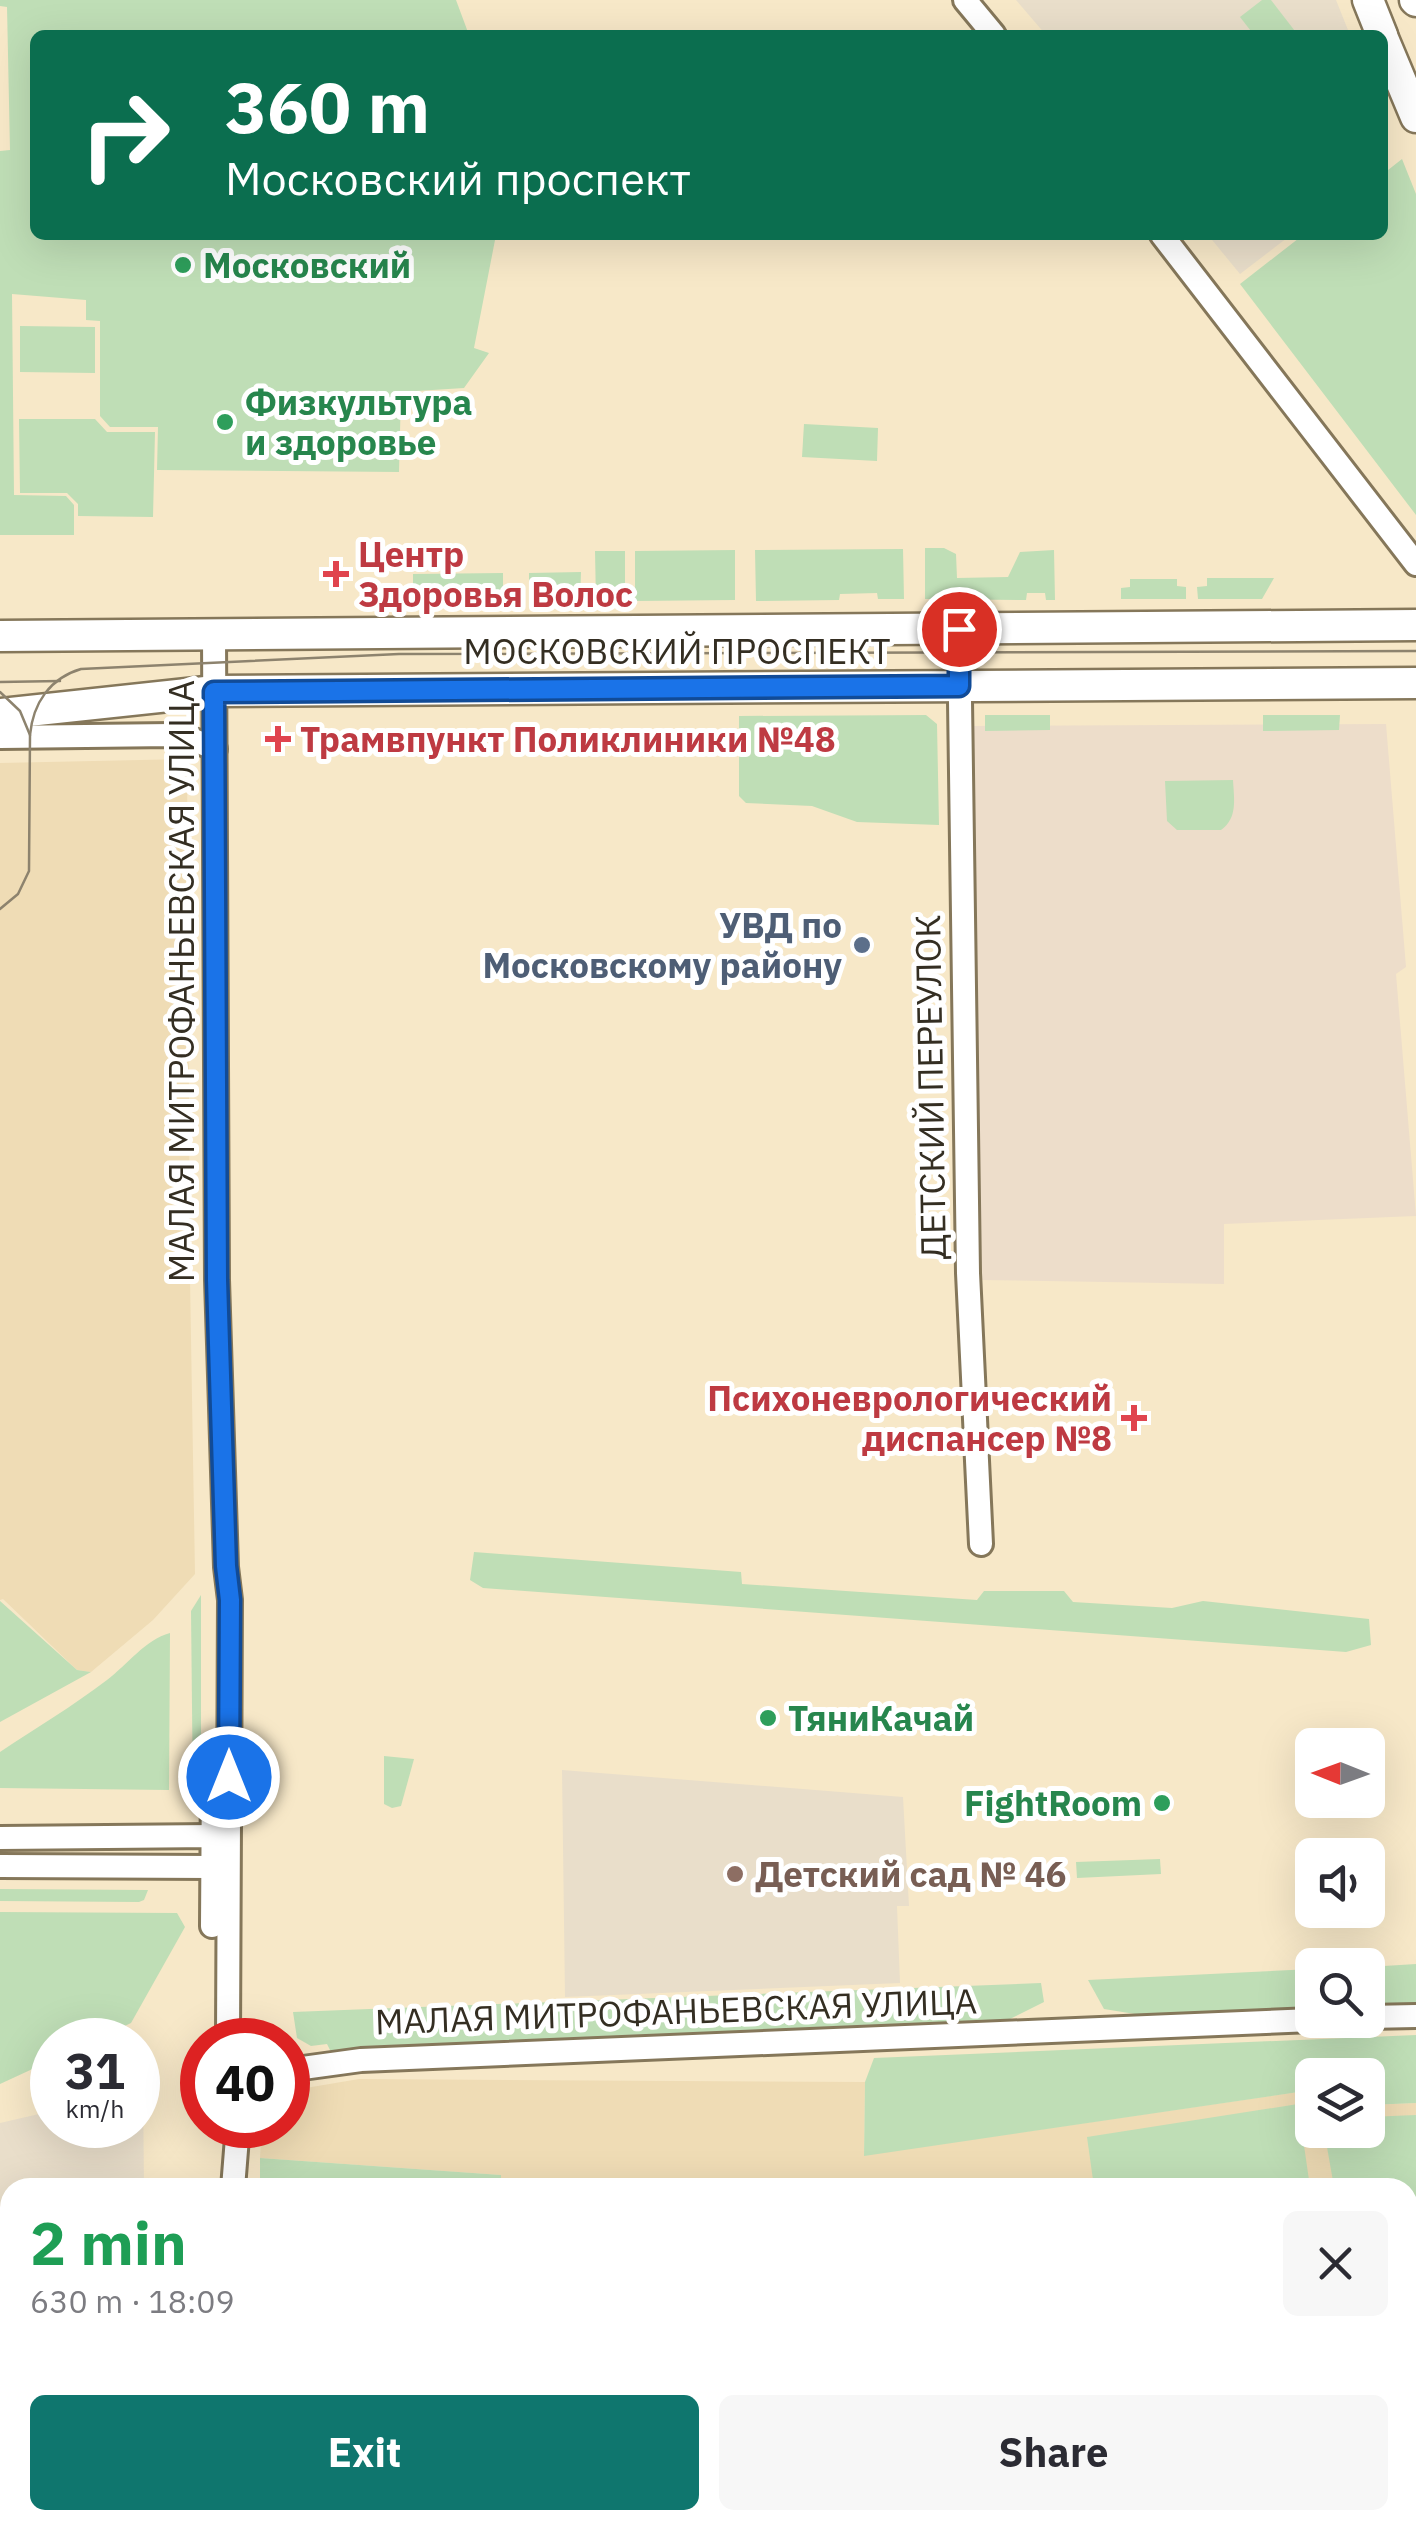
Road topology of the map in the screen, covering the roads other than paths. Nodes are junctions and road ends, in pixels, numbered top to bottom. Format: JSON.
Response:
{"nodes":[{"id":1,"x":965,"y":0,"type":"edge"},
{"id":2,"x":1368,"y":0,"type":"edge"},
{"id":3,"x":990,"y":30,"type":"edge"},
{"id":4,"x":1380,"y":30,"type":"edge"},
{"id":5,"x":1388,"y":49,"type":"edge"},
{"id":6,"x":1416,"y":117,"type":"edge"},
{"id":7,"x":1166,"y":240,"type":"edge"},
{"id":8,"x":1416,"y":564,"type":"edge"},
{"id":9,"x":1416,"y":624,"type":"edge"},
{"id":10,"x":959,"y":629,"type":"junction"},
{"id":11,"x":214,"y":635,"type":"junction"},
{"id":12,"x":0,"y":636,"type":"edge"},
{"id":13,"x":1416,"y":683,"type":"edge"},
{"id":14,"x":959,"y":686,"type":"junction"},
{"id":15,"x":214,"y":692,"type":"junction"},
{"id":16,"x":0,"y":714,"type":"edge"},
{"id":17,"x":0,"y":737,"type":"edge"},
{"id":18,"x":215,"y":750,"type":"junction"},
{"id":19,"x":981,"y":1544,"type":"dead end"},
{"id":20,"x":0,"y":1838,"type":"edge"},
{"id":21,"x":220,"y":1842,"type":"junction"},
{"id":22,"x":0,"y":1866,"type":"edge"},
{"id":23,"x":212,"y":1867,"type":"junction"},
{"id":24,"x":1416,"y":2016,"type":"edge"},
{"id":25,"x":1385,"y":2017,"type":"edge"},
{"id":26,"x":214,"y":2018,"type":"edge"},
{"id":27,"x":227,"y":2018,"type":"edge"},
{"id":28,"x":1295,"y":2021,"type":"edge"},
{"id":29,"x":310,"y":2067,"type":"edge"},
{"id":30,"x":236,"y":2148,"type":"edge"},
{"id":31,"x":234,"y":2178,"type":"edge"}],
"edges":[{"from":1,"to":3,"type":"street"},
{"from":2,"to":4,"type":"main road"},
{"from":5,"to":6,"type":"main road"},
{"from":7,"to":8,"type":"street"},
{"from":9,"to":10,"type":"main road","name":"МОСКОВСКИЙ ПРОСПЕКТ"},
{"from":10,"to":11,"type":"main road","name":"МОСКОВСКИЙ ПРОСПЕКТ"},
{"from":10,"to":14,"type":"street","name":"ДЕТСКИЙ ПЕРЕУЛОК"},
{"from":11,"to":12,"type":"main road","name":"МОСКОВСКИЙ ПРОСПЕКТ"},
{"from":11,"to":15,"type":"street","name":"МАЛАЯ МИТРОФАНЬЕВСКАЯ УЛИЦА"},
{"from":13,"to":14,"type":"main road","name":"МОСКОВСКИЙ ПРОСПЕКТ"},
{"from":14,"to":15,"type":"main road","name":"МОСКОВСКИЙ ПРОСПЕКТ"},
{"from":14,"to":19,"type":"street","name":"ДЕТСКИЙ ПЕРЕУЛОК"},
{"from":15,"to":16,"type":"main road","name":"МОСКОВСКИЙ ПРОСПЕКТ"},
{"from":15,"to":18,"type":"street","name":"МАЛАЯ МИТРОФАНЬЕВСКАЯ УЛИЦА"},
{"from":17,"to":18,"type":"street"},
{"from":18,"to":21,"type":"street","name":"МАЛАЯ МИТРОФАНЬЕВСКАЯ УЛИЦА"},
{"from":20,"to":21,"type":"street"},
{"from":21,"to":23,"type":"street"},
{"from":21,"to":27,"type":"street","name":"МАЛАЯ МИТРОФАНЬЕВСКАЯ УЛИЦА"},
{"from":22,"to":23,"type":"street"},
{"from":23,"to":26,"type":"street"},
{"from":24,"to":25,"type":"street"},
{"from":28,"to":29,"type":"street","name":"МАЛАЯ МИТРОФАНЬЕВСКАЯ УЛИЦА"},
{"from":30,"to":31,"type":"street"}]}
